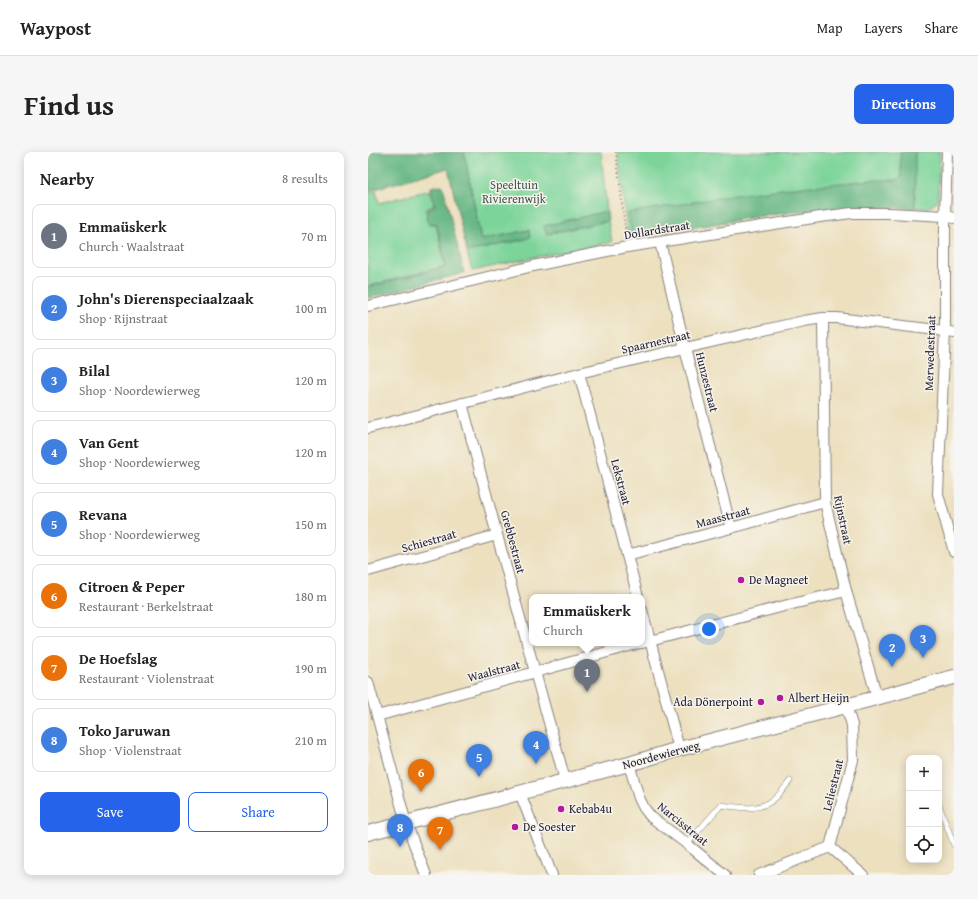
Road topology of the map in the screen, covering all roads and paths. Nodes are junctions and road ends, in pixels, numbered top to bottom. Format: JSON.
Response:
{"nodes":[{"id":1,"x":616,"y":152,"type":"edge"},
{"id":2,"x":947,"y":152,"type":"edge"},
{"id":3,"x":950,"y":172,"type":"edge"},
{"id":4,"x":950,"y":217,"type":"edge"},
{"id":5,"x":660,"y":242,"type":"junction"},
{"id":6,"x":627,"y":247,"type":"junction"},
{"id":7,"x":368,"y":306,"type":"edge"},
{"id":8,"x":823,"y":318,"type":"junction"},
{"id":9,"x":949,"y":332,"type":"edge"},
{"id":10,"x":685,"y":348,"type":"junction"},
{"id":11,"x":579,"y":373,"type":"junction"},
{"id":12,"x":462,"y":403,"type":"junction"},
{"id":13,"x":368,"y":428,"type":"edge"},
{"id":14,"x":824,"y":502,"type":"junction"},
{"id":15,"x":731,"y":528,"type":"junction"},
{"id":16,"x":497,"y":535,"type":"junction"},
{"id":17,"x":954,"y":552,"type":"edge"},
{"id":18,"x":627,"y":555,"type":"junction"},
{"id":19,"x":368,"y":571,"type":"edge"},
{"id":20,"x":846,"y":591,"type":"junction"},
{"id":21,"x":637,"y":594,"type":"edge"},
{"id":22,"x":645,"y":642,"type":"edge"},
{"id":23,"x":645,"y":645,"type":"edge"},
{"id":24,"x":630,"y":646,"type":"edge"},
{"id":25,"x":536,"y":673,"type":"junction"},
{"id":26,"x":954,"y":677,"type":"edge"},
{"id":27,"x":368,"y":682,"type":"edge"},
{"id":28,"x":877,"y":697,"type":"junction"},
{"id":29,"x":846,"y":706,"type":"junction"},
{"id":30,"x":377,"y":716,"type":"junction"},
{"id":31,"x":679,"y":749,"type":"junction"},
{"id":32,"x":629,"y":764,"type":"junction"},
{"id":33,"x":565,"y":780,"type":"junction"},
{"id":34,"x":790,"y":781,"type":"dead end"},
{"id":35,"x":520,"y":793,"type":"junction"},
{"id":36,"x":942,"y":814,"type":"edge"},
{"id":37,"x":406,"y":823,"type":"junction"},
{"id":38,"x":368,"y":833,"type":"edge"},
{"id":39,"x":687,"y":844,"type":"junction"},
{"id":40,"x":954,"y":845,"type":"edge"},
{"id":41,"x":830,"y":847,"type":"junction"},
{"id":42,"x":426,"y":875,"type":"edge"},
{"id":43,"x":552,"y":875,"type":"edge"},
{"id":44,"x":725,"y":875,"type":"edge"},
{"id":45,"x":759,"y":875,"type":"edge"},
{"id":46,"x":863,"y":875,"type":"edge"}],
"edges":[{"from":1,"to":6,"type":"path"},
{"from":2,"to":3,"type":"street","name":"Merwedestraat"},
{"from":3,"to":4,"type":"street","name":"Merwedestraat"},
{"from":4,"to":5,"type":"street","name":"Dollardstraat"},
{"from":4,"to":9,"type":"street","name":"Merwedestraat"},
{"from":5,"to":6,"type":"street","name":"Dollardstraat"},
{"from":5,"to":10,"type":"street","name":"Hunzestraat"},
{"from":6,"to":7,"type":"street","name":"Dollardstraat"},
{"from":8,"to":9,"type":"street","name":"Spaarnestraat"},
{"from":8,"to":10,"type":"street","name":"Spaarnestraat"},
{"from":8,"to":14,"type":"street","name":"Rijnstraat"},
{"from":9,"to":17,"type":"street","name":"Merwedestraat"},
{"from":10,"to":11,"type":"street","name":"Spaarnestraat"},
{"from":10,"to":15,"type":"street","name":"Hunzestraat"},
{"from":11,"to":12,"type":"street","name":"Spaarnestraat"},
{"from":11,"to":18,"type":"street","name":"Lekstraat"},
{"from":12,"to":13,"type":"street","name":"Spaarnestraat"},
{"from":12,"to":16,"type":"street","name":"Grebbestraat"},
{"from":14,"to":15,"type":"street","name":"Maasstraat"},
{"from":14,"to":20,"type":"street","name":"Rijnstraat"},
{"from":15,"to":18,"type":"street","name":"Maasstraat"},
{"from":16,"to":19,"type":"street","name":"Schiestraat"},
{"from":16,"to":25,"type":"street","name":"Grebbestraat"},
{"from":18,"to":21,"type":"street","name":"Lekstraat"},
{"from":20,"to":22,"type":"street","name":"Waalstraat"},
{"from":20,"to":28,"type":"street","name":"Rijnstraat"},
{"from":23,"to":31,"type":"street"},
{"from":24,"to":25,"type":"street","name":"Waalstraat"},
{"from":25,"to":30,"type":"street","name":"Waalstraat"},
{"from":25,"to":33,"type":"street","name":"Grebbestraat"},
{"from":26,"to":28,"type":"street","name":"Noordewierweg"},
{"from":27,"to":30,"type":"street"},
{"from":28,"to":29,"type":"street","name":"Noordewierweg"},
{"from":29,"to":31,"type":"street","name":"Noordewierweg"},
{"from":29,"to":41,"type":"street","name":"Leliestraat"},
{"from":30,"to":37,"type":"street"},
{"from":31,"to":32,"type":"street","name":"Noordewierweg"},
{"from":32,"to":33,"type":"street","name":"Noordewierweg"},
{"from":32,"to":39,"type":"street","name":"Narcisstraat"},
{"from":33,"to":35,"type":"street","name":"Noordewierweg"},
{"from":34,"to":39,"type":"lane"},
{"from":35,"to":37,"type":"street","name":"Noordewierweg"},
{"from":35,"to":43,"type":"street"},
{"from":36,"to":40,"type":"lane"},
{"from":37,"to":38,"type":"street","name":"Noordewierweg"},
{"from":37,"to":42,"type":"street"},
{"from":39,"to":44,"type":"street","name":"Narcisstraat"},
{"from":41,"to":45,"type":"street"},
{"from":41,"to":46,"type":"street"}]}
